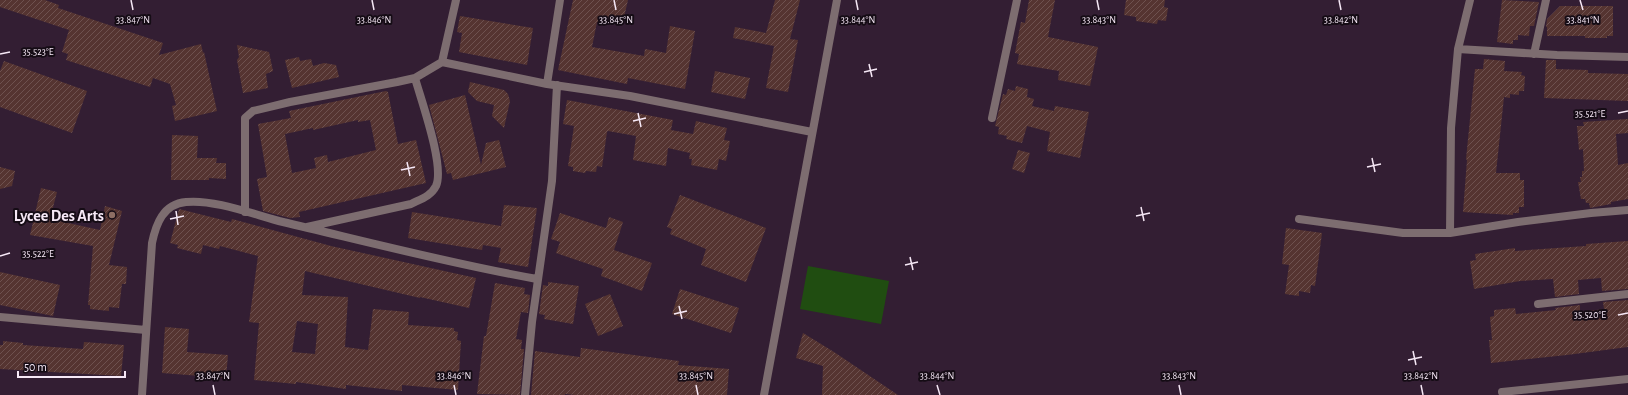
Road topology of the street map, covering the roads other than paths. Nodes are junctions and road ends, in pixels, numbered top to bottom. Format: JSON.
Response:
{"nodes":[{"id":1,"x":456,"y":0,"type":"edge"},
{"id":2,"x":560,"y":0,"type":"edge"},
{"id":3,"x":836,"y":0,"type":"edge"},
{"id":4,"x":1017,"y":0,"type":"edge"},
{"id":5,"x":1470,"y":0,"type":"edge"},
{"id":6,"x":1546,"y":0,"type":"edge"},
{"id":7,"x":1458,"y":49,"type":"junction"},
{"id":8,"x":1534,"y":54,"type":"junction"},
{"id":9,"x":1628,"y":57,"type":"edge"},
{"id":10,"x":442,"y":62,"type":"junction"},
{"id":11,"x":415,"y":78,"type":"junction"},
{"id":12,"x":547,"y":84,"type":"junction"},
{"id":13,"x":557,"y":85,"type":"junction"},
{"id":14,"x":992,"y":118,"type":"dead end"},
{"id":15,"x":812,"y":132,"type":"junction"},
{"id":16,"x":1628,"y":210,"type":"edge"},
{"id":17,"x":245,"y":212,"type":"junction"},
{"id":18,"x":1299,"y":219,"type":"dead end"},
{"id":19,"x":305,"y":227,"type":"junction"},
{"id":20,"x":1450,"y":233,"type":"junction"},
{"id":21,"x":537,"y":279,"type":"junction"},
{"id":22,"x":1628,"y":294,"type":"edge"},
{"id":23,"x":1538,"y":304,"type":"dead end"},
{"id":24,"x":0,"y":317,"type":"edge"},
{"id":25,"x":146,"y":330,"type":"junction"},
{"id":26,"x":1628,"y":379,"type":"edge"},
{"id":27,"x":1502,"y":392,"type":"dead end"},
{"id":28,"x":142,"y":395,"type":"edge"},
{"id":29,"x":525,"y":395,"type":"edge"},
{"id":30,"x":764,"y":395,"type":"edge"}],
"edges":[{"from":1,"to":10,"type":"street"},
{"from":2,"to":12,"type":"street"},
{"from":3,"to":15,"type":"street"},
{"from":4,"to":14,"type":"street"},
{"from":5,"to":7,"type":"street"},
{"from":6,"to":8,"type":"street"},
{"from":7,"to":8,"type":"street"},
{"from":7,"to":20,"type":"street"},
{"from":8,"to":9,"type":"street"},
{"from":10,"to":11,"type":"street"},
{"from":10,"to":12,"type":"street"},
{"from":11,"to":17,"type":"street"},
{"from":11,"to":19,"type":"street"},
{"from":12,"to":13,"type":"street"},
{"from":13,"to":15,"type":"street"},
{"from":13,"to":21,"type":"street"},
{"from":15,"to":30,"type":"street"},
{"from":16,"to":20,"type":"street"},
{"from":17,"to":19,"type":"street"},
{"from":17,"to":25,"type":"street"},
{"from":18,"to":20,"type":"street"},
{"from":19,"to":21,"type":"street"},
{"from":21,"to":29,"type":"street"},
{"from":22,"to":23,"type":"street"},
{"from":24,"to":25,"type":"street"},
{"from":25,"to":28,"type":"street"},
{"from":26,"to":27,"type":"street"}]}
